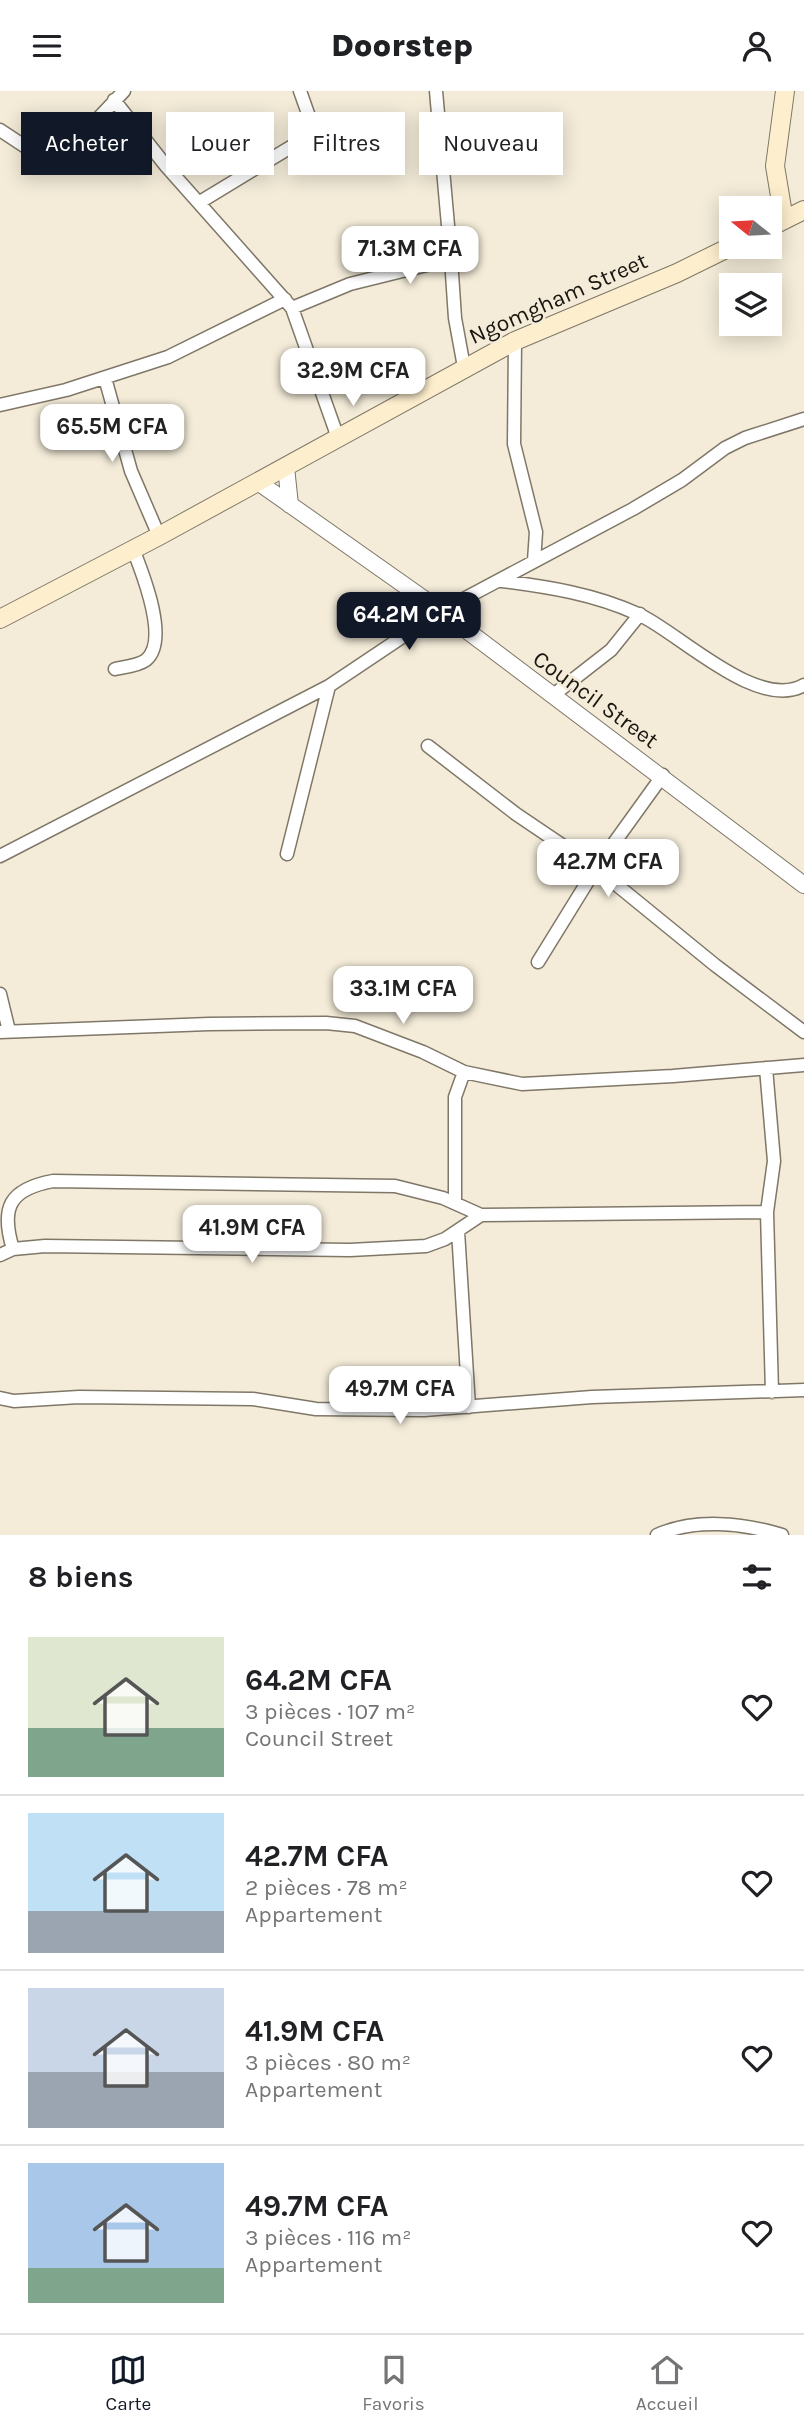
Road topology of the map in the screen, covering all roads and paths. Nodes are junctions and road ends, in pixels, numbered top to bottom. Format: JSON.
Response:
{"nodes":[{"id":1,"x":300,"y":91,"type":"edge"},
{"id":2,"x":436,"y":91,"type":"edge"},
{"id":3,"x":785,"y":91,"type":"edge"},
{"id":4,"x":119,"y":96,"type":"edge"},
{"id":5,"x":0,"y":130,"type":"edge"},
{"id":6,"x":776,"y":196,"type":"edge"},
{"id":7,"x":200,"y":202,"type":"junction"},
{"id":8,"x":804,"y":210,"type":"edge"},
{"id":9,"x":782,"y":221,"type":"edge"},
{"id":10,"x":719,"y":252,"type":"edge"},
{"id":11,"x":451,"y":258,"type":"junction"},
{"id":12,"x":289,"y":304,"type":"junction"},
{"id":13,"x":515,"y":341,"type":"junction"},
{"id":14,"x":464,"y":367,"type":"junction"},
{"id":15,"x":105,"y":378,"type":"junction"},
{"id":16,"x":0,"y":405,"type":"edge"},
{"id":17,"x":804,"y":419,"type":"edge"},
{"id":18,"x":338,"y":438,"type":"junction"},
{"id":19,"x":286,"y":467,"type":"junction"},
{"id":20,"x":258,"y":482,"type":"junction"},
{"id":21,"x":289,"y":505,"type":"junction"},
{"id":22,"x":536,"y":532,"type":"junction"},
{"id":23,"x":159,"y":536,"type":"junction"},
{"id":24,"x":133,"y":549,"type":"junction"},
{"id":25,"x":554,"y":549,"type":"junction"},
{"id":26,"x":534,"y":561,"type":"junction"},
{"id":27,"x":502,"y":582,"type":"junction"},
{"id":28,"x":441,"y":611,"type":"junction"},
{"id":29,"x":640,"y":614,"type":"junction"},
{"id":30,"x":0,"y":619,"type":"edge"},
{"id":31,"x":115,"y":669,"type":"dead end"},
{"id":32,"x":804,"y":685,"type":"edge"},
{"id":33,"x":329,"y":686,"type":"junction"},
{"id":34,"x":552,"y":696,"type":"junction"},
{"id":35,"x":428,"y":746,"type":"dead end"},
{"id":36,"x":663,"y":775,"type":"junction"},
{"id":37,"x":287,"y":854,"type":"dead end"},
{"id":38,"x":0,"y":856,"type":"edge"},
{"id":39,"x":596,"y":867,"type":"junction"},
{"id":40,"x":804,"y":885,"type":"edge"},
{"id":41,"x":538,"y":963,"type":"dead end"},
{"id":42,"x":0,"y":994,"type":"edge"},
{"id":43,"x":5,"y":1031,"type":"edge"},
{"id":44,"x":804,"y":1032,"type":"edge"},
{"id":45,"x":804,"y":1065,"type":"edge"},
{"id":46,"x":766,"y":1068,"type":"junction"},
{"id":47,"x":464,"y":1072,"type":"junction"},
{"id":48,"x":455,"y":1203,"type":"junction"},
{"id":49,"x":767,"y":1212,"type":"junction"},
{"id":50,"x":481,"y":1216,"type":"junction"},
{"id":51,"x":458,"y":1231,"type":"junction"},
{"id":52,"x":13,"y":1249,"type":"junction"},
{"id":53,"x":0,"y":1255,"type":"edge"},
{"id":54,"x":804,"y":1389,"type":"edge"},
{"id":55,"x":772,"y":1392,"type":"junction"},
{"id":56,"x":0,"y":1398,"type":"edge"},
{"id":57,"x":469,"y":1406,"type":"junction"},
{"id":58,"x":657,"y":1535,"type":"edge"},
{"id":59,"x":782,"y":1535,"type":"edge"}],
"edges":[{"from":1,"to":7,"type":"street"},
{"from":2,"to":11,"type":"street"},
{"from":3,"to":6,"type":"main road"},
{"from":4,"to":5,"type":"street"},
{"from":4,"to":7,"type":"street"},
{"from":7,"to":12,"type":"street"},
{"from":8,"to":9,"type":"main road"},
{"from":10,"to":13,"type":"main road","name":"Ngomgham Street"},
{"from":11,"to":12,"type":"street"},
{"from":11,"to":14,"type":"street"},
{"from":12,"to":15,"type":"street"},
{"from":12,"to":18,"type":"street"},
{"from":13,"to":14,"type":"main road","name":"Ngomgham Street"},
{"from":13,"to":22,"type":"street"},
{"from":14,"to":18,"type":"main road","name":"Ngomgham Street"},
{"from":15,"to":16,"type":"street"},
{"from":15,"to":23,"type":"street"},
{"from":17,"to":25,"type":"street"},
{"from":18,"to":19,"type":"main road","name":"Ngomgham Street"},
{"from":19,"to":20,"type":"main road","name":"Ngomgham Street"},
{"from":19,"to":21,"type":"street"},
{"from":20,"to":21,"type":"street","name":"Council Street"},
{"from":20,"to":23,"type":"main road","name":"Ngomgham Street"},
{"from":21,"to":28,"type":"street","name":"Council Street"},
{"from":22,"to":25,"type":"street"},
{"from":22,"to":26,"type":"street"},
{"from":23,"to":24,"type":"main road","name":"Ngomgham Street"},
{"from":24,"to":30,"type":"main road","name":"Ngomgham Street"},
{"from":24,"to":31,"type":"street"},
{"from":25,"to":26,"type":"street"},
{"from":26,"to":27,"type":"street"},
{"from":27,"to":28,"type":"street"},
{"from":27,"to":29,"type":"street"},
{"from":28,"to":33,"type":"street"},
{"from":28,"to":34,"type":"street","name":"Council Street"},
{"from":29,"to":32,"type":"street"},
{"from":29,"to":34,"type":"street"},
{"from":33,"to":37,"type":"street"},
{"from":33,"to":38,"type":"street"},
{"from":34,"to":36,"type":"street","name":"Council Street"},
{"from":35,"to":39,"type":"street"},
{"from":36,"to":39,"type":"street"},
{"from":36,"to":40,"type":"street","name":"Council Street"},
{"from":39,"to":41,"type":"street"},
{"from":39,"to":44,"type":"street"},
{"from":42,"to":43,"type":"street"},
{"from":43,"to":47,"type":"street"},
{"from":45,"to":46,"type":"street"},
{"from":46,"to":47,"type":"street"},
{"from":46,"to":49,"type":"street"},
{"from":47,"to":48,"type":"street"},
{"from":48,"to":50,"type":"street"},
{"from":48,"to":52,"type":"street"},
{"from":49,"to":50,"type":"street"},
{"from":49,"to":55,"type":"street"},
{"from":50,"to":51,"type":"street"},
{"from":51,"to":52,"type":"street"},
{"from":51,"to":57,"type":"street"},
{"from":52,"to":53,"type":"street"},
{"from":54,"to":55,"type":"street"},
{"from":55,"to":57,"type":"street"},
{"from":56,"to":57,"type":"street"},
{"from":58,"to":59,"type":"street"}]}
